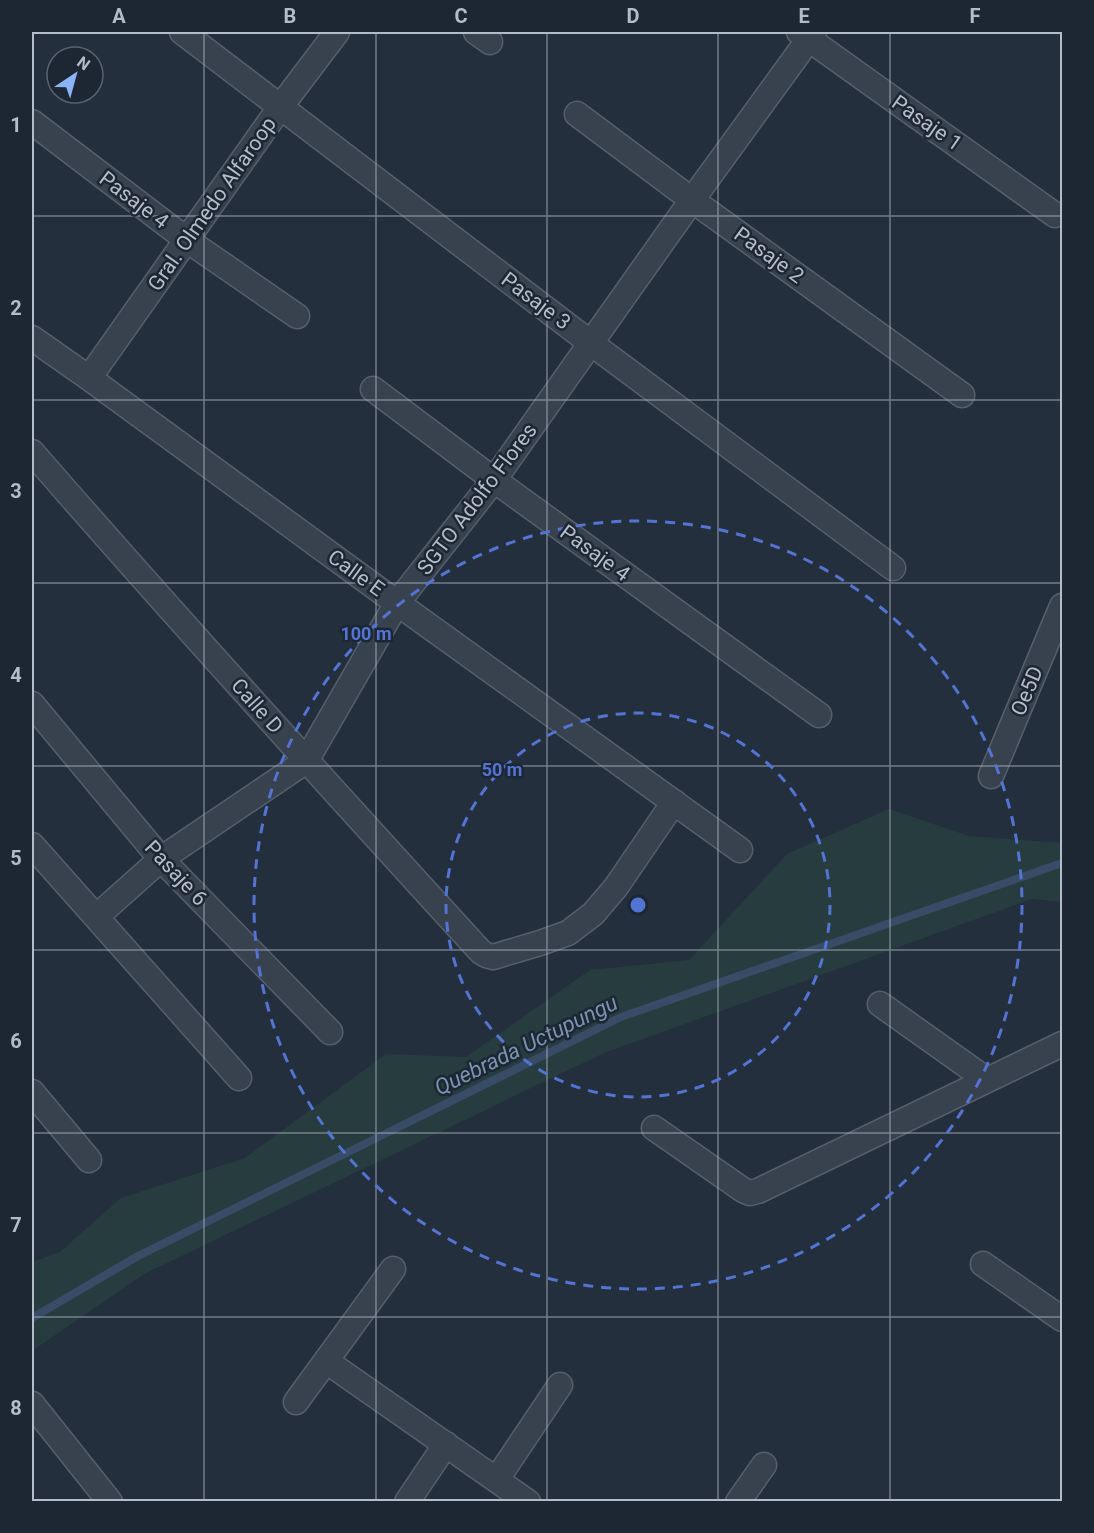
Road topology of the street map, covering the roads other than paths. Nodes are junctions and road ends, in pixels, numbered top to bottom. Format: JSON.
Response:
{"nodes":[{"id":1,"x":182,"y":32,"type":"edge"},
{"id":2,"x":337,"y":32,"type":"edge"},
{"id":3,"x":807,"y":34,"type":"edge"},
{"id":4,"x":281,"y":106,"type":"junction"},
{"id":5,"x":577,"y":114,"type":"dead end"},
{"id":6,"x":32,"y":122,"type":"edge"},
{"id":7,"x":692,"y":200,"type":"junction"},
{"id":8,"x":1055,"y":215,"type":"dead end"},
{"id":9,"x":187,"y":240,"type":"junction"},
{"id":10,"x":297,"y":316,"type":"dead end"},
{"id":11,"x":32,"y":338,"type":"edge"},
{"id":12,"x":592,"y":344,"type":"junction"},
{"id":13,"x":89,"y":378,"type":"junction"},
{"id":14,"x":373,"y":388,"type":"dead end"},
{"id":15,"x":962,"y":395,"type":"dead end"},
{"id":16,"x":32,"y":452,"type":"edge"},
{"id":17,"x":494,"y":480,"type":"junction"},
{"id":18,"x":893,"y":568,"type":"dead end"},
{"id":19,"x":397,"y":603,"type":"junction"},
{"id":20,"x":1062,"y":606,"type":"edge"},
{"id":21,"x":32,"y":704,"type":"edge"},
{"id":22,"x":819,"y":715,"type":"dead end"},
{"id":23,"x":306,"y":760,"type":"junction"},
{"id":24,"x":991,"y":776,"type":"dead end"},
{"id":25,"x":674,"y":802,"type":"junction"},
{"id":26,"x":32,"y":845,"type":"edge"},
{"id":27,"x":740,"y":850,"type":"dead end"},
{"id":28,"x":161,"y":859,"type":"junction"},
{"id":29,"x":96,"y":917,"type":"junction"},
{"id":30,"x":880,"y":1004,"type":"dead end"},
{"id":31,"x":330,"y":1032,"type":"dead end"},
{"id":32,"x":1062,"y":1044,"type":"edge"},
{"id":33,"x":239,"y":1078,"type":"dead end"},
{"id":34,"x":987,"y":1080,"type":"junction"},
{"id":35,"x":32,"y":1092,"type":"edge"},
{"id":36,"x":654,"y":1128,"type":"dead end"},
{"id":37,"x":89,"y":1160,"type":"dead end"},
{"id":38,"x":983,"y":1264,"type":"dead end"},
{"id":39,"x":393,"y":1269,"type":"dead end"},
{"id":40,"x":1062,"y":1319,"type":"edge"},
{"id":41,"x":326,"y":1361,"type":"junction"},
{"id":42,"x":560,"y":1385,"type":"dead end"},
{"id":43,"x":296,"y":1402,"type":"dead end"},
{"id":44,"x":32,"y":1404,"type":"edge"},
{"id":45,"x":446,"y":1444,"type":"junction"},
{"id":46,"x":764,"y":1465,"type":"dead end"},
{"id":47,"x":497,"y":1479,"type":"junction"},
{"id":48,"x":110,"y":1502,"type":"edge"},
{"id":49,"x":407,"y":1502,"type":"edge"},
{"id":50,"x":528,"y":1502,"type":"edge"},
{"id":51,"x":738,"y":1502,"type":"edge"}],
"edges":[{"from":1,"to":4,"type":"street","name":"Pasaje 3"},
{"from":2,"to":4,"type":"street","name":"Gral. Olmedo Alfaroop"},
{"from":3,"to":7,"type":"street","name":"SGTO Adolfo Flores"},
{"from":3,"to":8,"type":"street","name":"Pasaje 1"},
{"from":4,"to":9,"type":"street","name":"Gral. Olmedo Alfaroop"},
{"from":4,"to":12,"type":"street","name":"Pasaje 3"},
{"from":5,"to":7,"type":"street","name":"Pasaje 2"},
{"from":6,"to":9,"type":"street","name":"Pasaje 4"},
{"from":7,"to":12,"type":"street","name":"SGTO Adolfo Flores"},
{"from":7,"to":15,"type":"street","name":"Pasaje 2"},
{"from":9,"to":10,"type":"street","name":"Pasaje 4"},
{"from":9,"to":13,"type":"street","name":"Gral. Olmedo Alfaroop"},
{"from":11,"to":13,"type":"street","name":"Calle E"},
{"from":12,"to":17,"type":"street","name":"SGTO Adolfo Flores"},
{"from":12,"to":18,"type":"street","name":"Pasaje 3"},
{"from":13,"to":19,"type":"street","name":"Calle E"},
{"from":14,"to":17,"type":"street","name":"Pasaje 4"},
{"from":16,"to":23,"type":"street","name":"Calle D"},
{"from":17,"to":19,"type":"street","name":"SGTO Adolfo Flores"},
{"from":17,"to":22,"type":"street","name":"Pasaje 4"},
{"from":19,"to":23,"type":"street","name":"SGTO Adolfo Flores"},
{"from":19,"to":25,"type":"street","name":"Calle E"},
{"from":20,"to":24,"type":"street","name":"Oe5D"},
{"from":21,"to":28,"type":"street","name":"Pasaje 6"},
{"from":23,"to":25,"type":"street","name":"Calle D"},
{"from":23,"to":28,"type":"street","name":"SGTO Adolfo Flores"},
{"from":25,"to":27,"type":"street","name":"Calle E"},
{"from":26,"to":29,"type":"street"},
{"from":28,"to":29,"type":"street","name":"SGTO Adolfo Flores"},
{"from":28,"to":31,"type":"street","name":"Pasaje 6"},
{"from":29,"to":33,"type":"street"},
{"from":30,"to":34,"type":"street"},
{"from":32,"to":34,"type":"street"},
{"from":34,"to":36,"type":"street"},
{"from":35,"to":37,"type":"street"},
{"from":38,"to":40,"type":"street"},
{"from":39,"to":41,"type":"street"},
{"from":41,"to":43,"type":"street"},
{"from":41,"to":45,"type":"street"},
{"from":42,"to":47,"type":"street"},
{"from":44,"to":48,"type":"street"},
{"from":45,"to":47,"type":"street"},
{"from":45,"to":49,"type":"street"},
{"from":46,"to":51,"type":"street"},
{"from":47,"to":50,"type":"street"}]}
